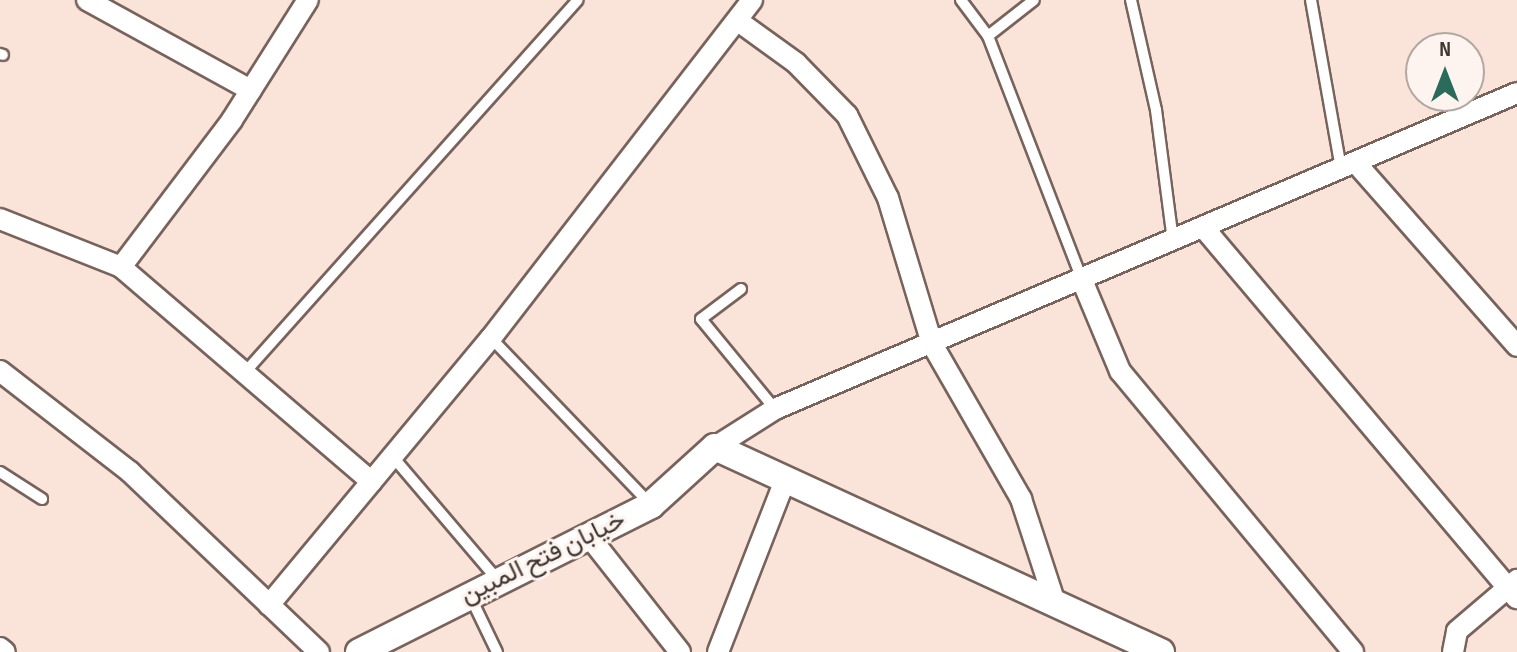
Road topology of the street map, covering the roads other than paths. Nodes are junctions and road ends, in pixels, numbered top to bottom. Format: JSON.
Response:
{"nodes":[{"id":1,"x":87,"y":0,"type":"edge"},
{"id":2,"x":308,"y":0,"type":"edge"},
{"id":3,"x":578,"y":0,"type":"edge"},
{"id":4,"x":752,"y":0,"type":"edge"},
{"id":5,"x":961,"y":0,"type":"edge"},
{"id":6,"x":1034,"y":0,"type":"edge"},
{"id":7,"x":1131,"y":0,"type":"edge"},
{"id":8,"x":1311,"y":0,"type":"edge"},
{"id":9,"x":115,"y":7,"type":"edge"},
{"id":10,"x":738,"y":21,"type":"junction"},
{"id":11,"x":988,"y":36,"type":"junction"},
{"id":12,"x":251,"y":90,"type":"junction"},
{"id":13,"x":1517,"y":93,"type":"edge"},
{"id":14,"x":1348,"y":165,"type":"junction"},
{"id":15,"x":0,"y":219,"type":"edge"},
{"id":16,"x":1203,"y":227,"type":"junction"},
{"id":17,"x":1173,"y":241,"type":"junction"},
{"id":18,"x":121,"y":267,"type":"junction"},
{"id":19,"x":1082,"y":280,"type":"junction"},
{"id":20,"x":741,"y":289,"type":"dead end"},
{"id":21,"x":491,"y":338,"type":"junction"},
{"id":22,"x":932,"y":344,"type":"junction"},
{"id":23,"x":1517,"y":346,"type":"edge"},
{"id":24,"x":247,"y":370,"type":"junction"},
{"id":25,"x":0,"y":371,"type":"edge"},
{"id":26,"x":775,"y":409,"type":"junction"},
{"id":27,"x":715,"y":447,"type":"junction"},
{"id":28,"x":393,"y":457,"type":"junction"},
{"id":29,"x":0,"y":472,"type":"edge"},
{"id":30,"x":786,"y":478,"type":"junction"},
{"id":31,"x":372,"y":482,"type":"junction"},
{"id":32,"x":42,"y":499,"type":"dead end"},
{"id":33,"x":651,"y":505,"type":"junction"},
{"id":34,"x":588,"y":535,"type":"junction"},
{"id":35,"x":497,"y":579,"type":"junction"},
{"id":36,"x":1514,"y":589,"type":"edge"},
{"id":37,"x":469,"y":594,"type":"junction"},
{"id":38,"x":269,"y":605,"type":"junction"},
{"id":39,"x":1056,"y":606,"type":"junction"},
{"id":40,"x":0,"y":648,"type":"edge"},
{"id":41,"x":5,"y":652,"type":"edge"},
{"id":42,"x":319,"y":652,"type":"edge"},
{"id":43,"x":359,"y":652,"type":"edge"},
{"id":44,"x":497,"y":652,"type":"edge"},
{"id":45,"x":680,"y":652,"type":"edge"},
{"id":46,"x":718,"y":652,"type":"edge"},
{"id":47,"x":1161,"y":652,"type":"edge"},
{"id":48,"x":1353,"y":652,"type":"edge"},
{"id":49,"x":1453,"y":652,"type":"edge"}],
"edges":[{"from":1,"to":9,"type":"street"},
{"from":2,"to":12,"type":"street"},
{"from":3,"to":24,"type":"lane"},
{"from":4,"to":10,"type":"street"},
{"from":5,"to":11,"type":"lane"},
{"from":6,"to":11,"type":"lane"},
{"from":7,"to":17,"type":"lane"},
{"from":8,"to":14,"type":"lane"},
{"from":9,"to":12,"type":"street"},
{"from":10,"to":21,"type":"street"},
{"from":10,"to":22,"type":"street"},
{"from":11,"to":19,"type":"lane"},
{"from":12,"to":18,"type":"street"},
{"from":13,"to":14,"type":"street"},
{"from":14,"to":16,"type":"street"},
{"from":14,"to":23,"type":"street"},
{"from":15,"to":18,"type":"street"},
{"from":16,"to":17,"type":"street"},
{"from":16,"to":36,"type":"street"},
{"from":17,"to":19,"type":"street"},
{"from":18,"to":24,"type":"street"},
{"from":19,"to":22,"type":"street"},
{"from":19,"to":48,"type":"street"},
{"from":20,"to":26,"type":"lane"},
{"from":21,"to":28,"type":"street"},
{"from":21,"to":33,"type":"lane"},
{"from":22,"to":26,"type":"street"},
{"from":22,"to":39,"type":"street"},
{"from":24,"to":31,"type":"street"},
{"from":25,"to":38,"type":"street"},
{"from":26,"to":27,"type":"street"},
{"from":27,"to":30,"type":"street"},
{"from":27,"to":33,"type":"street","name":"خیابان فتح المبین"},
{"from":28,"to":31,"type":"street"},
{"from":28,"to":35,"type":"lane"},
{"from":29,"to":32,"type":"lane"},
{"from":30,"to":39,"type":"street"},
{"from":30,"to":46,"type":"street"},
{"from":31,"to":38,"type":"street"},
{"from":33,"to":34,"type":"street","name":"خیابان فتح المبین"},
{"from":34,"to":35,"type":"street","name":"خیابان فتح المبین"},
{"from":34,"to":45,"type":"street"},
{"from":35,"to":37,"type":"street","name":"خیابان فتح المبین"},
{"from":36,"to":49,"type":"street"},
{"from":37,"to":43,"type":"street","name":"خیابان فتح المبین"},
{"from":37,"to":44,"type":"lane"},
{"from":38,"to":42,"type":"street"},
{"from":39,"to":47,"type":"street"},
{"from":40,"to":41,"type":"street"}]}
